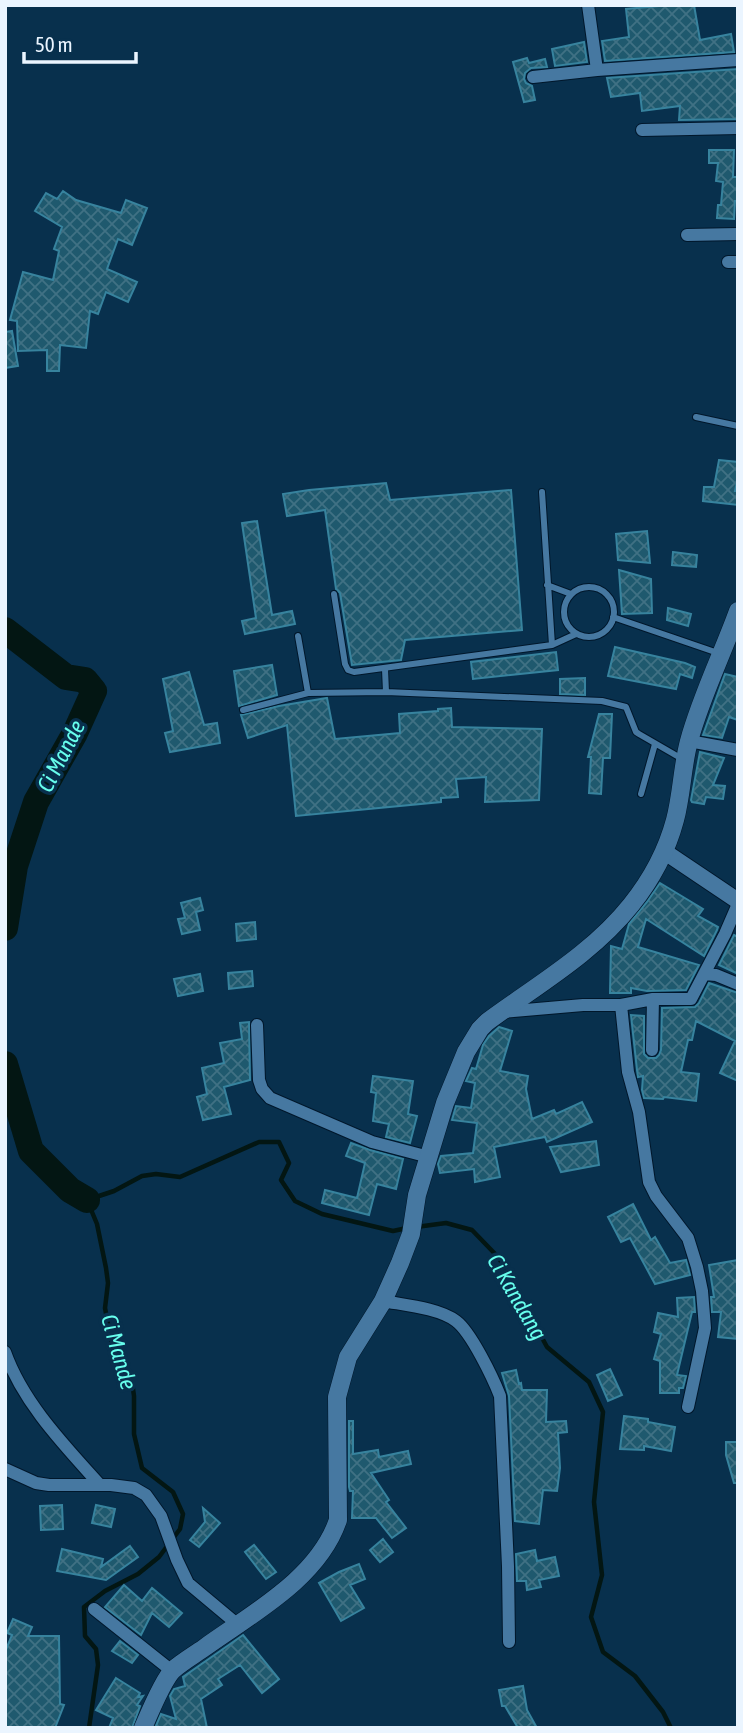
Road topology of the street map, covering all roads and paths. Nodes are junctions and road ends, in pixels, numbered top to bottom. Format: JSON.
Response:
{"nodes":[{"id":1,"x":588,"y":5,"type":"edge"},
{"id":2,"x":738,"y":60,"type":"edge"},
{"id":3,"x":597,"y":70,"type":"junction"},
{"id":4,"x":533,"y":77,"type":"dead end"},
{"id":5,"x":738,"y":128,"type":"edge"},
{"id":6,"x":642,"y":130,"type":"dead end"},
{"id":7,"x":738,"y":234,"type":"edge"},
{"id":8,"x":687,"y":235,"type":"dead end"},
{"id":9,"x":696,"y":417,"type":"dead end"},
{"id":10,"x":738,"y":426,"type":"edge"},
{"id":11,"x":542,"y":492,"type":"dead end"},
{"id":12,"x":547,"y":585,"type":"junction"},
{"id":13,"x":334,"y":594,"type":"dead end"},
{"id":14,"x":571,"y":594,"type":"junction"},
{"id":15,"x":738,"y":611,"type":"edge"},
{"id":16,"x":613,"y":617,"type":"junction"},
{"id":17,"x":576,"y":634,"type":"junction"},
{"id":18,"x":298,"y":636,"type":"dead end"},
{"id":19,"x":733,"y":637,"type":"edge"},
{"id":20,"x":552,"y":645,"type":"junction"},
{"id":21,"x":720,"y":654,"type":"junction"},
{"id":22,"x":384,"y":669,"type":"junction"},
{"id":23,"x":386,"y":692,"type":"junction"},
{"id":24,"x":308,"y":693,"type":"junction"},
{"id":25,"x":243,"y":710,"type":"dead end"},
{"id":26,"x":689,"y":741,"type":"junction"},
{"id":27,"x":655,"y":744,"type":"junction"},
{"id":28,"x":738,"y":750,"type":"edge"},
{"id":29,"x":685,"y":761,"type":"junction"},
{"id":30,"x":641,"y":794,"type":"dead end"},
{"id":31,"x":665,"y":852,"type":"junction"},
{"id":32,"x":738,"y":902,"type":"edge"},
{"id":33,"x":704,"y":974,"type":"junction"},
{"id":34,"x":738,"y":984,"type":"edge"},
{"id":35,"x":653,"y":999,"type":"junction"},
{"id":36,"x":621,"y":1005,"type":"junction"},
{"id":37,"x":499,"y":1013,"type":"junction"},
{"id":38,"x":257,"y":1025,"type":"dead end"},
{"id":39,"x":652,"y":1050,"type":"dead end"},
{"id":40,"x":429,"y":1157,"type":"junction"},
{"id":41,"x":383,"y":1301,"type":"junction"},
{"id":42,"x":5,"y":1352,"type":"edge"},
{"id":43,"x":688,"y":1407,"type":"dead end"},
{"id":44,"x":5,"y":1469,"type":"edge"},
{"id":45,"x":100,"y":1485,"type":"junction"},
{"id":46,"x":94,"y":1609,"type":"dead end"},
{"id":47,"x":237,"y":1624,"type":"junction"},
{"id":48,"x":509,"y":1642,"type":"dead end"},
{"id":49,"x":172,"y":1671,"type":"junction"},
{"id":50,"x":143,"y":1728,"type":"edge"}],
"edges":[{"from":1,"to":3,"type":"street"},
{"from":2,"to":3,"type":"street"},
{"from":3,"to":4,"type":"street"},
{"from":5,"to":6,"type":"street"},
{"from":7,"to":8,"type":"street"},
{"from":9,"to":10,"type":"lane"},
{"from":11,"to":12,"type":"lane"},
{"from":12,"to":14,"type":"lane"},
{"from":12,"to":20,"type":"lane"},
{"from":13,"to":22,"type":"lane"},
{"from":14,"to":16,"type":"lane"},
{"from":14,"to":17,"type":"lane"},
{"from":15,"to":19,"type":"main road"},
{"from":16,"to":17,"type":"lane"},
{"from":16,"to":21,"type":"lane"},
{"from":17,"to":20,"type":"lane"},
{"from":18,"to":24,"type":"lane"},
{"from":19,"to":21,"type":"main road"},
{"from":20,"to":22,"type":"lane"},
{"from":21,"to":26,"type":"main road"},
{"from":22,"to":23,"type":"lane"},
{"from":23,"to":24,"type":"lane"},
{"from":23,"to":27,"type":"lane"},
{"from":24,"to":25,"type":"lane"},
{"from":26,"to":28,"type":"street"},
{"from":26,"to":29,"type":"main road"},
{"from":27,"to":29,"type":"lane"},
{"from":27,"to":30,"type":"lane"},
{"from":29,"to":31,"type":"main road"},
{"from":31,"to":32,"type":"street"},
{"from":31,"to":37,"type":"main road"},
{"from":32,"to":33,"type":"street"},
{"from":33,"to":34,"type":"street"},
{"from":33,"to":35,"type":"street"},
{"from":35,"to":36,"type":"street"},
{"from":35,"to":39,"type":"street"},
{"from":36,"to":37,"type":"street"},
{"from":36,"to":43,"type":"street"},
{"from":37,"to":40,"type":"main road"},
{"from":38,"to":40,"type":"street"},
{"from":40,"to":41,"type":"main road"},
{"from":41,"to":47,"type":"main road"},
{"from":41,"to":48,"type":"street"},
{"from":42,"to":45,"type":"street"},
{"from":44,"to":45,"type":"street"},
{"from":45,"to":47,"type":"street"},
{"from":46,"to":49,"type":"street"},
{"from":47,"to":49,"type":"main road"},
{"from":49,"to":50,"type":"main road"}]}
